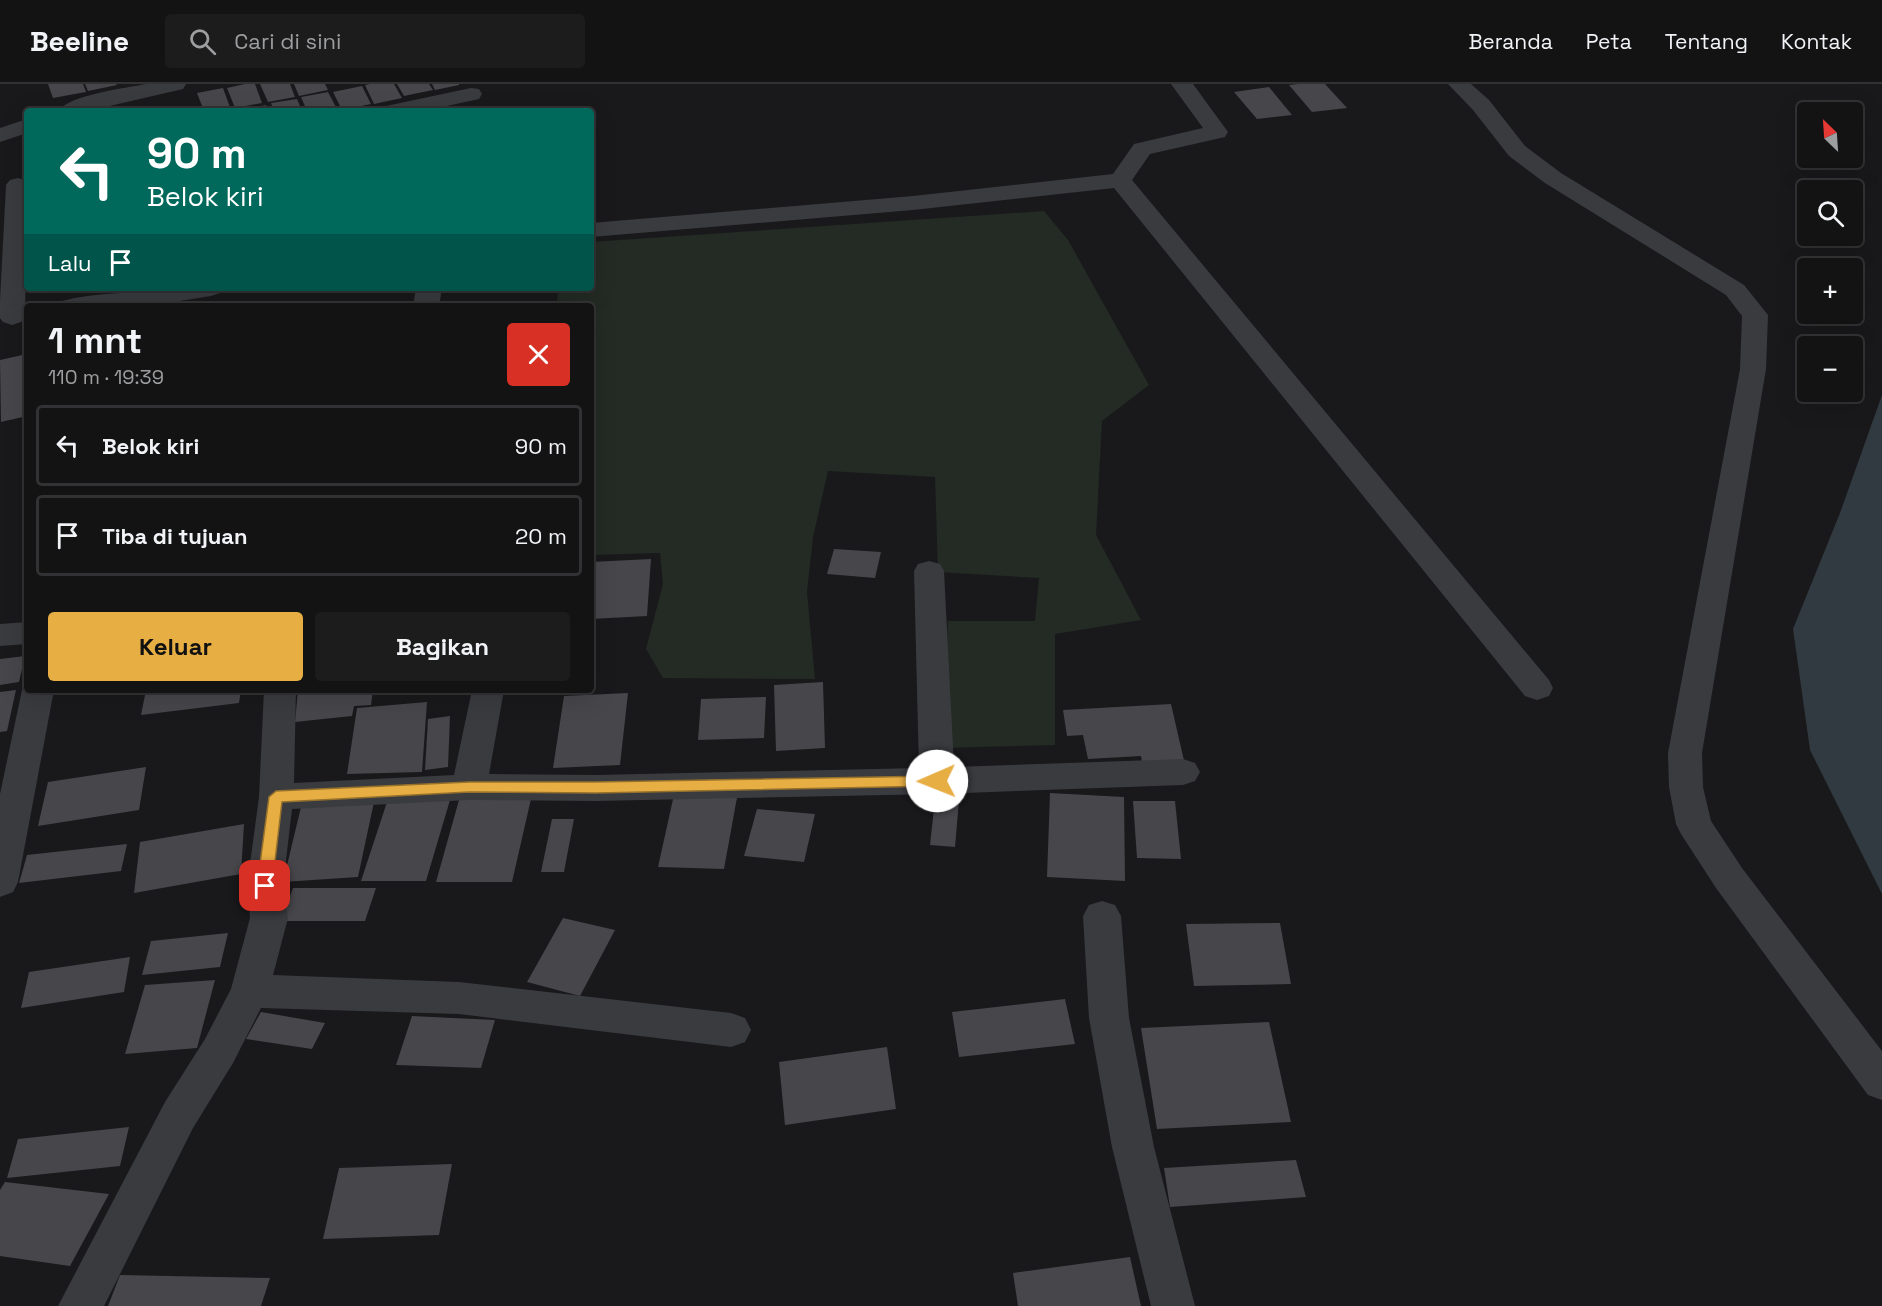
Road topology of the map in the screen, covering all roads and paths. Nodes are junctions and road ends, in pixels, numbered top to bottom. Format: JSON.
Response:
{"nodes":[{"id":1,"x":1182,"y":84,"type":"edge"},
{"id":2,"x":1459,"y":84,"type":"edge"},
{"id":3,"x":166,"y":86,"type":"edge"},
{"id":4,"x":471,"y":94,"type":"dead end"},
{"id":5,"x":76,"y":108,"type":"edge"},
{"id":6,"x":168,"y":108,"type":"edge"},
{"id":7,"x":408,"y":108,"type":"edge"},
{"id":8,"x":24,"y":127,"type":"edge"},
{"id":9,"x":0,"y":135,"type":"edge"},
{"id":10,"x":1120,"y":180,"type":"junction"},
{"id":11,"x":18,"y":185,"type":"dead end"},
{"id":12,"x":594,"y":230,"type":"edge"},
{"id":13,"x":193,"y":291,"type":"edge"},
{"id":14,"x":88,"y":303,"type":"edge"},
{"id":15,"x":13,"y":317,"type":"edge"},
{"id":16,"x":928,"y":571,"type":"dead end"},
{"id":17,"x":24,"y":633,"type":"edge"},
{"id":18,"x":0,"y":636,"type":"edge"},
{"id":19,"x":1537,"y":688,"type":"dead end"},
{"id":20,"x":37,"y":693,"type":"edge"},
{"id":21,"x":280,"y":693,"type":"edge"},
{"id":22,"x":487,"y":693,"type":"edge"},
{"id":23,"x":1183,"y":772,"type":"dead end"},
{"id":24,"x":937,"y":781,"type":"junction"},
{"id":25,"x":469,"y":787,"type":"junction"},
{"id":26,"x":276,"y":797,"type":"junction"},
{"id":27,"x":0,"y":882,"type":"edge"},
{"id":28,"x":1102,"y":916,"type":"dead end"},
{"id":29,"x":250,"y":991,"type":"junction"},
{"id":30,"x":731,"y":1030,"type":"dead end"},
{"id":31,"x":1882,"y":1082,"type":"edge"},
{"id":32,"x":80,"y":1306,"type":"edge"},
{"id":33,"x":1173,"y":1306,"type":"edge"}],
"edges":[{"from":1,"to":10,"type":"street"},
{"from":2,"to":31,"type":"street"},
{"from":3,"to":5,"type":"street"},
{"from":3,"to":6,"type":"street"},
{"from":4,"to":7,"type":"street"},
{"from":8,"to":9,"type":"street"},
{"from":10,"to":12,"type":"street"},
{"from":10,"to":19,"type":"street"},
{"from":11,"to":15,"type":"street"},
{"from":13,"to":14,"type":"street"},
{"from":16,"to":24,"type":"street"},
{"from":17,"to":18,"type":"street"},
{"from":20,"to":27,"type":"street"},
{"from":21,"to":26,"type":"street"},
{"from":22,"to":25,"type":"street"},
{"from":23,"to":24,"type":"street"},
{"from":24,"to":25,"type":"street"},
{"from":25,"to":26,"type":"street"},
{"from":26,"to":29,"type":"street"},
{"from":28,"to":33,"type":"street"},
{"from":29,"to":30,"type":"street"},
{"from":29,"to":32,"type":"street"}]}
